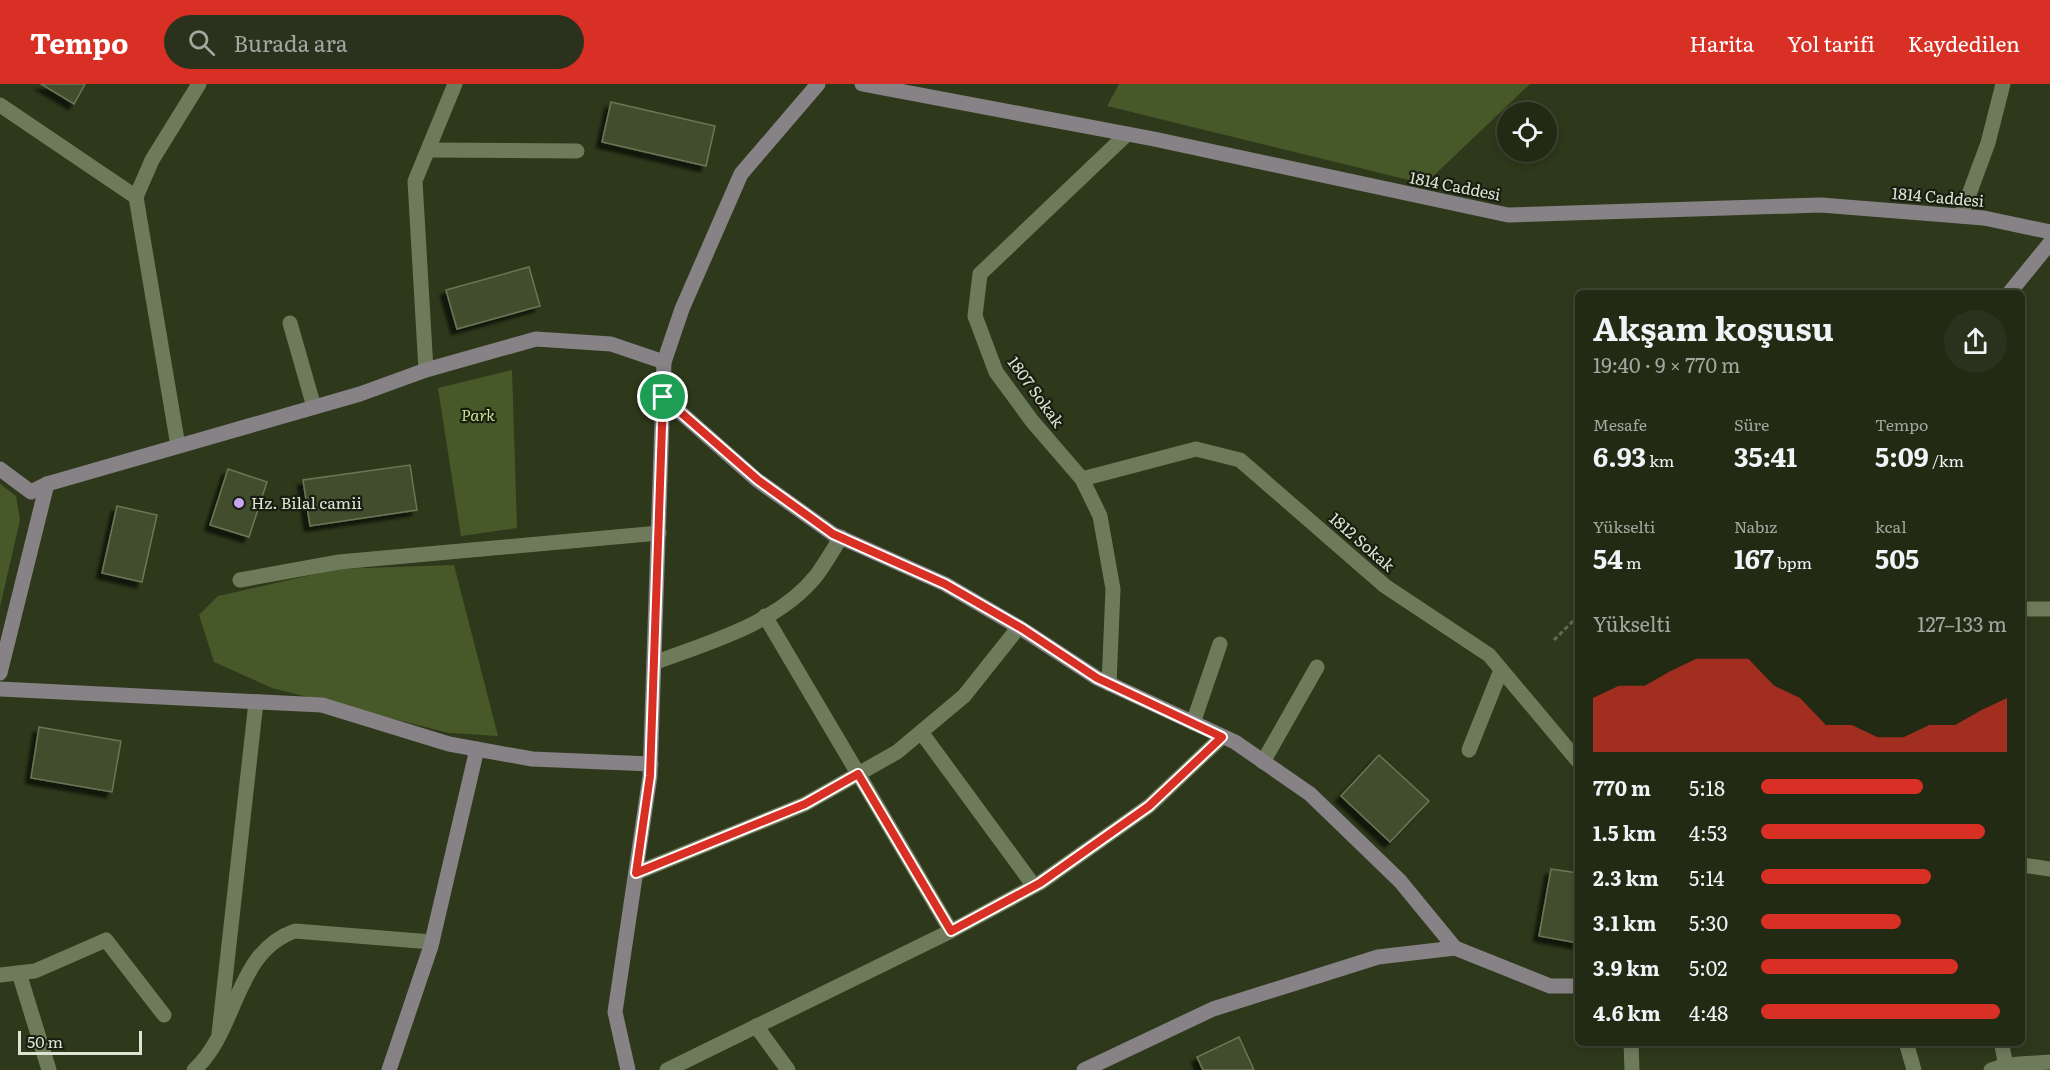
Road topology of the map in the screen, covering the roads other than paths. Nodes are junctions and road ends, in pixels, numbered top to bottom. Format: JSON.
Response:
{"nodes":[{"id":1,"x":199,"y":84,"type":"edge"},
{"id":2,"x":455,"y":84,"type":"edge"},
{"id":3,"x":818,"y":84,"type":"edge"},
{"id":4,"x":862,"y":84,"type":"edge"},
{"id":5,"x":2003,"y":84,"type":"edge"},
{"id":6,"x":0,"y":105,"type":"edge"},
{"id":7,"x":1127,"y":134,"type":"junction"},
{"id":8,"x":428,"y":150,"type":"junction"},
{"id":9,"x":577,"y":151,"type":"dead end"},
{"id":10,"x":136,"y":197,"type":"junction"},
{"id":11,"x":1960,"y":216,"type":"junction"},
{"id":12,"x":2050,"y":232,"type":"edge"},
{"id":13,"x":2050,"y":243,"type":"edge"},
{"id":14,"x":2012,"y":290,"type":"edge"},
{"id":15,"x":290,"y":323,"type":"dead end"},
{"id":16,"x":664,"y":362,"type":"junction"},
{"id":17,"x":426,"y":370,"type":"junction"},
{"id":18,"x":663,"y":397,"type":"junction"},
{"id":19,"x":314,"y":407,"type":"junction"},
{"id":20,"x":178,"y":446,"type":"junction"},
{"id":21,"x":0,"y":469,"type":"edge"},
{"id":22,"x":1082,"y":478,"type":"junction"},
{"id":23,"x":47,"y":484,"type":"junction"},
{"id":24,"x":659,"y":533,"type":"junction"},
{"id":25,"x":841,"y":537,"type":"junction"},
{"id":26,"x":240,"y":580,"type":"dead end"},
{"id":27,"x":2025,"y":609,"type":"edge"},
{"id":28,"x":2050,"y":609,"type":"edge"},
{"id":29,"x":765,"y":616,"type":"junction"},
{"id":30,"x":1018,"y":627,"type":"junction"},
{"id":31,"x":1220,"y":644,"type":"dead end"},
{"id":32,"x":654,"y":663,"type":"junction"},
{"id":33,"x":1317,"y":667,"type":"dead end"},
{"id":34,"x":1502,"y":670,"type":"junction"},
{"id":35,"x":0,"y":674,"type":"edge"},
{"id":36,"x":1109,"y":684,"type":"junction"},
{"id":37,"x":0,"y":689,"type":"edge"},
{"id":38,"x":256,"y":702,"type":"junction"},
{"id":39,"x":1193,"y":723,"type":"junction"},
{"id":40,"x":921,"y":732,"type":"junction"},
{"id":41,"x":1222,"y":737,"type":"junction"},
{"id":42,"x":477,"y":749,"type":"junction"},
{"id":43,"x":1469,"y":750,"type":"dead end"},
{"id":44,"x":1575,"y":757,"type":"edge"},
{"id":45,"x":1263,"y":762,"type":"junction"},
{"id":46,"x":651,"y":764,"type":"junction"},
{"id":47,"x":858,"y":774,"type":"junction"},
{"id":48,"x":2025,"y":866,"type":"edge"},
{"id":49,"x":2050,"y":869,"type":"edge"},
{"id":50,"x":636,"y":873,"type":"junction"},
{"id":51,"x":1034,"y":886,"type":"junction"},
{"id":52,"x":951,"y":931,"type":"junction"},
{"id":53,"x":432,"y":942,"type":"junction"},
{"id":54,"x":1455,"y":948,"type":"junction"},
{"id":55,"x":19,"y":973,"type":"junction"},
{"id":56,"x":0,"y":975,"type":"edge"},
{"id":57,"x":1575,"y":986,"type":"edge"},
{"id":58,"x":164,"y":1015,"type":"dead end"},
{"id":59,"x":756,"y":1026,"type":"junction"},
{"id":60,"x":219,"y":1034,"type":"junction"},
{"id":61,"x":1631,"y":1046,"type":"edge"},
{"id":62,"x":1907,"y":1046,"type":"edge"},
{"id":63,"x":2002,"y":1046,"type":"edge"},
{"id":64,"x":2050,"y":1062,"type":"edge"},
{"id":65,"x":2006,"y":1065,"type":"junction"},
{"id":66,"x":204,"y":1067,"type":"edge"},
{"id":67,"x":49,"y":1070,"type":"edge"},
{"id":68,"x":388,"y":1070,"type":"edge"},
{"id":69,"x":628,"y":1070,"type":"edge"},
{"id":70,"x":667,"y":1070,"type":"edge"},
{"id":71,"x":788,"y":1070,"type":"edge"},
{"id":72,"x":1084,"y":1070,"type":"edge"},
{"id":73,"x":1632,"y":1070,"type":"edge"},
{"id":74,"x":1914,"y":1070,"type":"edge"},
{"id":75,"x":1991,"y":1070,"type":"edge"}],
"edges":[{"from":1,"to":10,"type":"street"},
{"from":2,"to":8,"type":"street"},
{"from":3,"to":16,"type":"street"},
{"from":4,"to":7,"type":"street","name":"1814 Caddesi"},
{"from":5,"to":11,"type":"street"},
{"from":6,"to":10,"type":"street"},
{"from":7,"to":11,"type":"street","name":"1814 Caddesi"},
{"from":7,"to":22,"type":"street","name":"1807 Sokak"},
{"from":8,"to":9,"type":"street"},
{"from":8,"to":17,"type":"street"},
{"from":10,"to":20,"type":"street"},
{"from":11,"to":12,"type":"street","name":"1814 Caddesi"},
{"from":13,"to":14,"type":"street"},
{"from":15,"to":19,"type":"street"},
{"from":16,"to":17,"type":"street"},
{"from":16,"to":18,"type":"street"},
{"from":17,"to":19,"type":"street"},
{"from":18,"to":24,"type":"street"},
{"from":18,"to":25,"type":"street"},
{"from":19,"to":20,"type":"street"},
{"from":20,"to":23,"type":"street"},
{"from":21,"to":23,"type":"street"},
{"from":22,"to":34,"type":"street","name":"1812 Sokak"},
{"from":22,"to":36,"type":"street","name":"1807 Sokak"},
{"from":23,"to":35,"type":"street"},
{"from":24,"to":26,"type":"street"},
{"from":24,"to":32,"type":"street"},
{"from":25,"to":29,"type":"street"},
{"from":25,"to":30,"type":"street"},
{"from":27,"to":28,"type":"street"},
{"from":29,"to":32,"type":"street"},
{"from":29,"to":47,"type":"street"},
{"from":30,"to":36,"type":"street"},
{"from":30,"to":40,"type":"street"},
{"from":31,"to":39,"type":"street"},
{"from":32,"to":46,"type":"street"},
{"from":33,"to":45,"type":"street"},
{"from":34,"to":43,"type":"street"},
{"from":34,"to":44,"type":"street","name":"1812 Sokak"},
{"from":36,"to":39,"type":"street"},
{"from":37,"to":38,"type":"street"},
{"from":38,"to":42,"type":"street"},
{"from":38,"to":60,"type":"street"},
{"from":39,"to":41,"type":"street"},
{"from":40,"to":47,"type":"street"},
{"from":40,"to":51,"type":"street"},
{"from":41,"to":45,"type":"street"},
{"from":41,"to":51,"type":"street"},
{"from":42,"to":46,"type":"street"},
{"from":42,"to":53,"type":"street"},
{"from":45,"to":54,"type":"street"},
{"from":46,"to":50,"type":"street"},
{"from":47,"to":50,"type":"street"},
{"from":47,"to":52,"type":"street"},
{"from":48,"to":49,"type":"street"},
{"from":50,"to":69,"type":"street"},
{"from":51,"to":52,"type":"street"},
{"from":52,"to":59,"type":"street"},
{"from":53,"to":60,"type":"street"},
{"from":53,"to":68,"type":"street"},
{"from":54,"to":57,"type":"street"},
{"from":54,"to":72,"type":"street"},
{"from":55,"to":56,"type":"street"},
{"from":55,"to":58,"type":"street"},
{"from":55,"to":67,"type":"street"},
{"from":59,"to":70,"type":"street"},
{"from":59,"to":71,"type":"street"},
{"from":60,"to":66,"type":"street"},
{"from":61,"to":73,"type":"street"},
{"from":62,"to":74,"type":"street"},
{"from":63,"to":65,"type":"street"},
{"from":64,"to":65,"type":"street"},
{"from":65,"to":75,"type":"street"}]}
